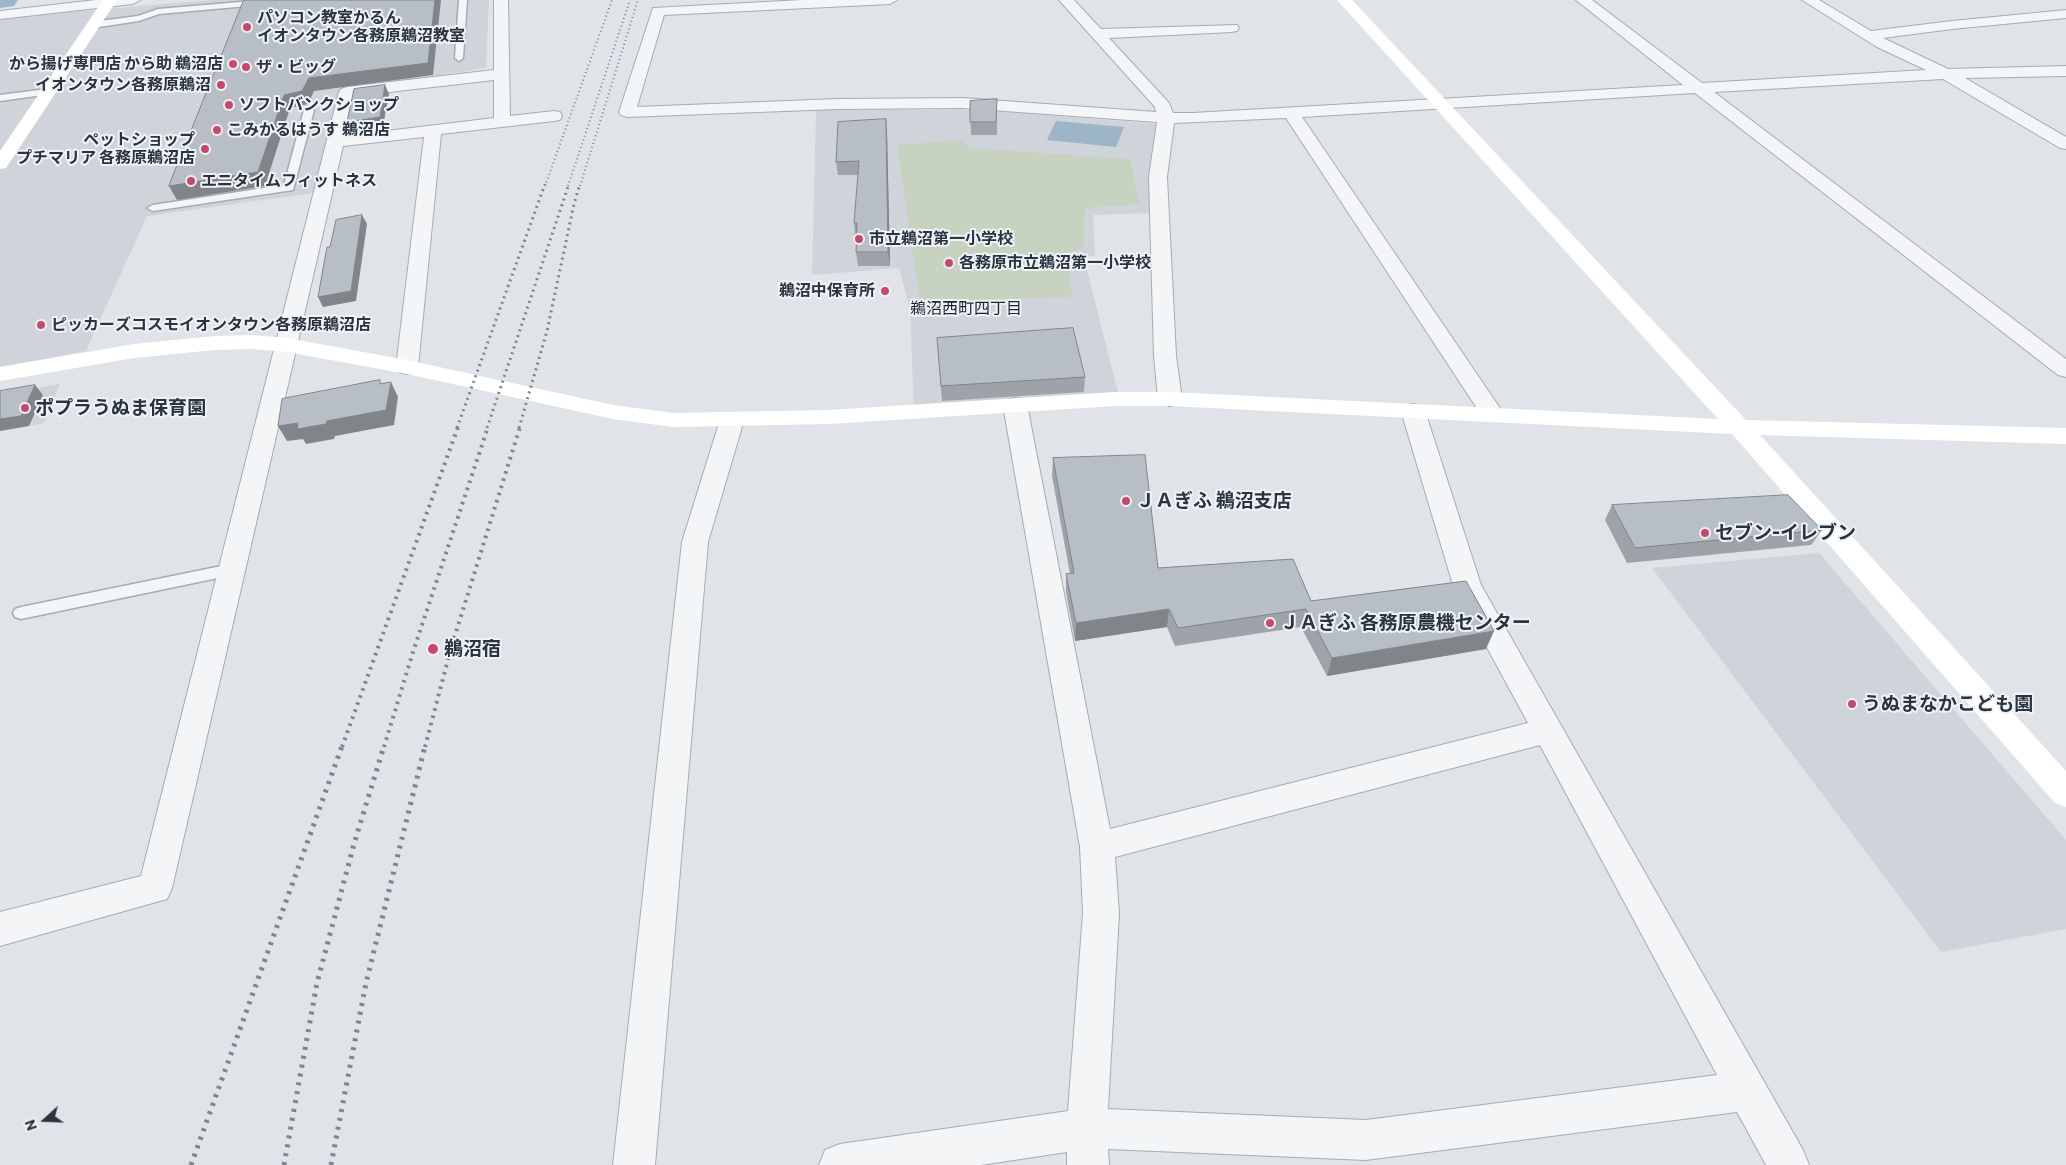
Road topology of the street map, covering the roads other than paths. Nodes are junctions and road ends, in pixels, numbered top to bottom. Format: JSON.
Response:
{"nodes":[{"id":1,"x":133,"y":0,"type":"edge"},
{"id":2,"x":291,"y":0,"type":"edge"},
{"id":3,"x":463,"y":0,"type":"edge"},
{"id":4,"x":501,"y":0,"type":"edge"},
{"id":5,"x":890,"y":0,"type":"edge"},
{"id":6,"x":1066,"y":0,"type":"edge"},
{"id":7,"x":1344,"y":0,"type":"edge"},
{"id":8,"x":1584,"y":0,"type":"edge"},
{"id":9,"x":1809,"y":0,"type":"edge"},
{"id":10,"x":109,"y":2,"type":"edge"},
{"id":11,"x":660,"y":6,"type":"edge"},
{"id":12,"x":75,"y":7,"type":"junction"},
{"id":13,"x":0,"y":12,"type":"edge"},
{"id":14,"x":2066,"y":14,"type":"edge"},
{"id":15,"x":0,"y":16,"type":"edge"},
{"id":16,"x":92,"y":25,"type":"junction"},
{"id":17,"x":1232,"y":28,"type":"dead end"},
{"id":18,"x":1097,"y":34,"type":"junction"},
{"id":19,"x":1869,"y":36,"type":"junction"},
{"id":20,"x":458,"y":58,"type":"dead end"},
{"id":21,"x":2066,"y":71,"type":"edge"},
{"id":22,"x":501,"y":74,"type":"junction"},
{"id":23,"x":1946,"y":74,"type":"junction"},
{"id":24,"x":1700,"y":89,"type":"junction"},
{"id":25,"x":47,"y":92,"type":"junction"},
{"id":26,"x":0,"y":98,"type":"edge"},
{"id":27,"x":1441,"y":103,"type":"junction"},
{"id":28,"x":309,"y":110,"type":"dead end"},
{"id":29,"x":1291,"y":113,"type":"junction"},
{"id":30,"x":554,"y":116,"type":"dead end"},
{"id":31,"x":1166,"y":118,"type":"junction"},
{"id":32,"x":502,"y":122,"type":"junction"},
{"id":33,"x":433,"y":130,"type":"junction"},
{"id":34,"x":335,"y":142,"type":"junction"},
{"id":35,"x":2066,"y":144,"type":"edge"},
{"id":36,"x":0,"y":164,"type":"edge"},
{"id":37,"x":154,"y":208,"type":"dead end"},
{"id":38,"x":287,"y":344,"type":"junction"},
{"id":39,"x":407,"y":367,"type":"junction"},
{"id":40,"x":2066,"y":370,"type":"edge"},
{"id":41,"x":0,"y":374,"type":"edge"},
{"id":42,"x":1170,"y":399,"type":"junction"},
{"id":43,"x":1015,"y":405,"type":"junction"},
{"id":44,"x":1413,"y":411,"type":"junction"},
{"id":45,"x":1492,"y":414,"type":"junction"},
{"id":46,"x":732,"y":420,"type":"junction"},
{"id":47,"x":1739,"y":427,"type":"junction"},
{"id":48,"x":2066,"y":436,"type":"edge"},
{"id":49,"x":232,"y":570,"type":"junction"},
{"id":50,"x":21,"y":613,"type":"dead end"},
{"id":51,"x":1546,"y":731,"type":"junction"},
{"id":52,"x":2066,"y":793,"type":"edge"},
{"id":53,"x":1097,"y":847,"type":"junction"},
{"id":54,"x":0,"y":929,"type":"edge"},
{"id":55,"x":1747,"y":1091,"type":"junction"},
{"id":56,"x":1088,"y":1146,"type":"edge"},
{"id":57,"x":634,"y":1165,"type":"edge"},
{"id":58,"x":840,"y":1165,"type":"edge"},
{"id":59,"x":1788,"y":1165,"type":"edge"}],
"edges":[{"from":1,"to":10,"type":"street"},
{"from":2,"to":16,"type":"lane"},
{"from":3,"to":20,"type":"lane"},
{"from":4,"to":22,"type":"street"},
{"from":5,"to":11,"type":"street"},
{"from":6,"to":18,"type":"street"},
{"from":7,"to":27,"type":"street"},
{"from":8,"to":24,"type":"street"},
{"from":9,"to":19,"type":"street"},
{"from":10,"to":12,"type":"street"},
{"from":10,"to":16,"type":"street"},
{"from":11,"to":31,"type":"street"},
{"from":12,"to":13,"type":"street"},
{"from":12,"to":15,"type":"street"},
{"from":14,"to":19,"type":"street"},
{"from":16,"to":25,"type":"street"},
{"from":17,"to":18,"type":"street"},
{"from":18,"to":31,"type":"street"},
{"from":19,"to":23,"type":"street"},
{"from":21,"to":23,"type":"street"},
{"from":22,"to":32,"type":"street"},
{"from":22,"to":34,"type":"street"},
{"from":23,"to":24,"type":"street"},
{"from":23,"to":35,"type":"street"},
{"from":24,"to":27,"type":"street"},
{"from":24,"to":40,"type":"street"},
{"from":25,"to":26,"type":"lane"},
{"from":25,"to":36,"type":"street"},
{"from":27,"to":29,"type":"street"},
{"from":27,"to":47,"type":"street"},
{"from":28,"to":37,"type":"lane"},
{"from":29,"to":31,"type":"street"},
{"from":29,"to":45,"type":"street"},
{"from":30,"to":32,"type":"street"},
{"from":31,"to":42,"type":"street"},
{"from":32,"to":33,"type":"street"},
{"from":33,"to":34,"type":"street"},
{"from":33,"to":39,"type":"street"},
{"from":34,"to":38,"type":"street"},
{"from":38,"to":39,"type":"street"},
{"from":38,"to":41,"type":"street"},
{"from":38,"to":49,"type":"street"},
{"from":39,"to":46,"type":"street"},
{"from":42,"to":43,"type":"street"},
{"from":42,"to":44,"type":"street"},
{"from":43,"to":46,"type":"street"},
{"from":43,"to":53,"type":"street"},
{"from":44,"to":45,"type":"street"},
{"from":44,"to":51,"type":"street"},
{"from":45,"to":47,"type":"street"},
{"from":46,"to":57,"type":"street"},
{"from":47,"to":48,"type":"street"},
{"from":47,"to":52,"type":"street"},
{"from":49,"to":50,"type":"lane"},
{"from":49,"to":54,"type":"street"},
{"from":51,"to":53,"type":"street"},
{"from":51,"to":55,"type":"street"},
{"from":53,"to":56,"type":"street"},
{"from":55,"to":56,"type":"street"},
{"from":55,"to":59,"type":"street"},
{"from":56,"to":58,"type":"street"}]}
